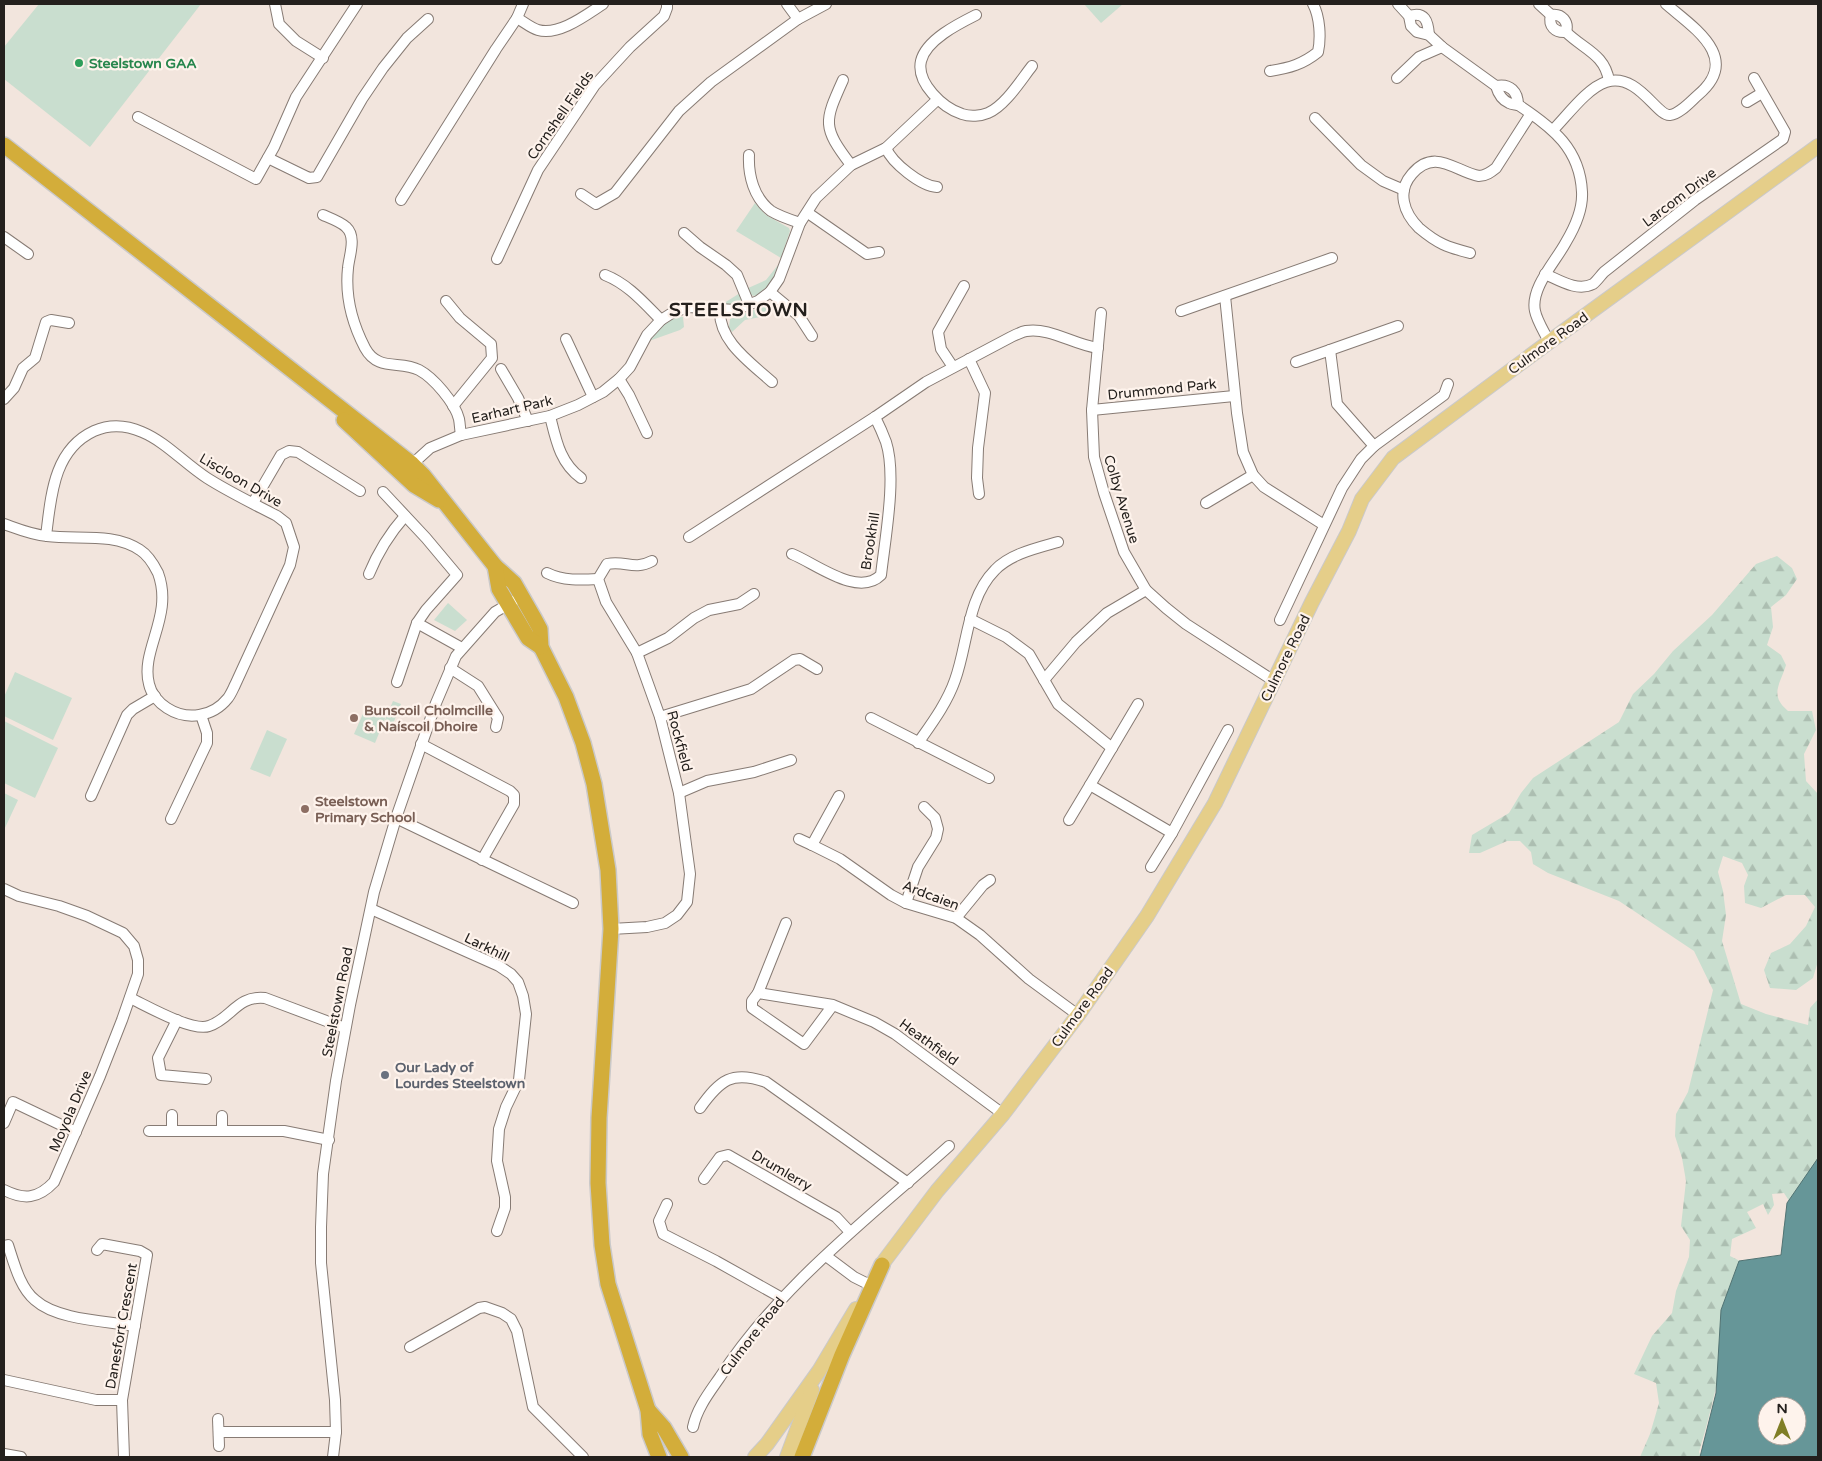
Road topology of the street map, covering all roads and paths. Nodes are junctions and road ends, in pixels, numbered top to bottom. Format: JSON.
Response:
{"nodes":[{"id":1,"x":275,"y":4,"type":"edge"},
{"id":2,"x":357,"y":4,"type":"edge"},
{"id":3,"x":523,"y":4,"type":"edge"},
{"id":4,"x":602,"y":4,"type":"edge"},
{"id":5,"x":666,"y":4,"type":"edge"},
{"id":6,"x":787,"y":4,"type":"edge"},
{"id":7,"x":826,"y":4,"type":"edge"},
{"id":8,"x":1313,"y":4,"type":"edge"},
{"id":9,"x":1398,"y":4,"type":"edge"},
{"id":10,"x":1540,"y":4,"type":"edge"},
{"id":11,"x":1666,"y":4,"type":"edge"},
{"id":12,"x":976,"y":15,"type":"dead end"},
{"id":13,"x":1409,"y":16,"type":"junction"},
{"id":14,"x":517,"y":18,"type":"junction"},
{"id":15,"x":428,"y":19,"type":"dead end"},
{"id":16,"x":798,"y":19,"type":"junction"},
{"id":17,"x":1429,"y":35,"type":"junction"},
{"id":18,"x":1442,"y":47,"type":"junction"},
{"id":19,"x":323,"y":58,"type":"junction"},
{"id":20,"x":1032,"y":66,"type":"dead end"},
{"id":21,"x":1270,"y":71,"type":"dead end"},
{"id":22,"x":1396,"y":78,"type":"dead end"},
{"id":23,"x":1754,"y":78,"type":"dead end"},
{"id":24,"x":842,"y":80,"type":"dead end"},
{"id":25,"x":1609,"y":81,"type":"junction"},
{"id":26,"x":1762,"y":92,"type":"junction"},
{"id":27,"x":937,"y":100,"type":"junction"},
{"id":28,"x":1747,"y":102,"type":"dead end"},
{"id":29,"x":1530,"y":115,"type":"junction"},
{"id":30,"x":138,"y":117,"type":"dead end"},
{"id":31,"x":1315,"y":118,"type":"dead end"},
{"id":32,"x":1553,"y":130,"type":"junction"},
{"id":33,"x":4,"y":145,"type":"edge"},
{"id":34,"x":1818,"y":146,"type":"edge"},
{"id":35,"x":886,"y":148,"type":"junction"},
{"id":36,"x":749,"y":155,"type":"dead end"},
{"id":37,"x":268,"y":158,"type":"junction"},
{"id":38,"x":851,"y":165,"type":"junction"},
{"id":39,"x":936,"y":188,"type":"dead end"},
{"id":40,"x":1404,"y":190,"type":"junction"},
{"id":41,"x":582,"y":194,"type":"dead end"},
{"id":42,"x":401,"y":200,"type":"dead end"},
{"id":43,"x":808,"y":213,"type":"junction"},
{"id":44,"x":323,"y":215,"type":"dead end"},
{"id":45,"x":800,"y":224,"type":"junction"},
{"id":46,"x":684,"y":233,"type":"dead end"},
{"id":47,"x":4,"y":237,"type":"edge"},
{"id":48,"x":879,"y":252,"type":"dead end"},
{"id":49,"x":1470,"y":253,"type":"dead end"},
{"id":50,"x":28,"y":254,"type":"dead end"},
{"id":51,"x":1332,"y":258,"type":"dead end"},
{"id":52,"x":496,"y":259,"type":"dead end"},
{"id":53,"x":1545,"y":274,"type":"junction"},
{"id":54,"x":605,"y":275,"type":"dead end"},
{"id":55,"x":964,"y":286,"type":"dead end"},
{"id":56,"x":770,"y":292,"type":"junction"},
{"id":57,"x":1225,"y":296,"type":"junction"},
{"id":58,"x":446,"y":301,"type":"dead end"},
{"id":59,"x":750,"y":304,"type":"junction"},
{"id":60,"x":720,"y":309,"type":"junction"},
{"id":61,"x":1181,"y":311,"type":"dead end"},
{"id":62,"x":1101,"y":313,"type":"dead end"},
{"id":63,"x":661,"y":320,"type":"junction"},
{"id":64,"x":70,"y":322,"type":"dead end"},
{"id":65,"x":1398,"y":326,"type":"dead end"},
{"id":66,"x":812,"y":336,"type":"dead end"},
{"id":67,"x":566,"y":339,"type":"dead end"},
{"id":68,"x":1549,"y":342,"type":"junction"},
{"id":69,"x":1098,"y":348,"type":"junction"},
{"id":70,"x":1330,"y":350,"type":"junction"},
{"id":71,"x":969,"y":359,"type":"junction"},
{"id":72,"x":1296,"y":362,"type":"dead end"},
{"id":73,"x":953,"y":367,"type":"junction"},
{"id":74,"x":500,"y":369,"type":"dead end"},
{"id":75,"x":619,"y":379,"type":"junction"},
{"id":76,"x":772,"y":382,"type":"dead end"},
{"id":77,"x":1448,"y":384,"type":"dead end"},
{"id":78,"x":1234,"y":396,"type":"junction"},
{"id":79,"x":593,"y":397,"type":"junction"},
{"id":80,"x":4,"y":399,"type":"edge"},
{"id":81,"x":453,"y":406,"type":"junction"},
{"id":82,"x":1092,"y":410,"type":"junction"},
{"id":83,"x":550,"y":416,"type":"junction"},
{"id":84,"x":875,"y":417,"type":"junction"},
{"id":85,"x":528,"y":421,"type":"junction"},
{"id":86,"x":647,"y":432,"type":"dead end"},
{"id":87,"x":461,"y":434,"type":"junction"},
{"id":88,"x":1374,"y":446,"type":"junction"},
{"id":89,"x":407,"y":469,"type":"junction"},
{"id":90,"x":1253,"y":475,"type":"junction"},
{"id":91,"x":581,"y":478,"type":"dead end"},
{"id":92,"x":360,"y":491,"type":"dead end"},
{"id":93,"x":383,"y":492,"type":"dead end"},
{"id":94,"x":979,"y":494,"type":"dead end"},
{"id":95,"x":253,"y":503,"type":"junction"},
{"id":96,"x":1206,"y":503,"type":"dead end"},
{"id":97,"x":405,"y":516,"type":"junction"},
{"id":98,"x":4,"y":524,"type":"edge"},
{"id":99,"x":1324,"y":525,"type":"junction"},
{"id":100,"x":46,"y":536,"type":"junction"},
{"id":101,"x":690,"y":537,"type":"dead end"},
{"id":102,"x":1058,"y":542,"type":"dead end"},
{"id":103,"x":792,"y":554,"type":"dead end"},
{"id":104,"x":652,"y":561,"type":"dead end"},
{"id":105,"x":495,"y":566,"type":"junction"},
{"id":106,"x":547,"y":573,"type":"dead end"},
{"id":107,"x":369,"y":574,"type":"dead end"},
{"id":108,"x":598,"y":579,"type":"junction"},
{"id":109,"x":1146,"y":590,"type":"junction"},
{"id":110,"x":754,"y":594,"type":"dead end"},
{"id":111,"x":522,"y":596,"type":"junction"},
{"id":112,"x":508,"y":604,"type":"junction"},
{"id":113,"x":970,"y":619,"type":"junction"},
{"id":114,"x":1280,"y":620,"type":"dead end"},
{"id":115,"x":417,"y":623,"type":"junction"},
{"id":116,"x":541,"y":647,"type":"junction"},
{"id":117,"x":462,"y":648,"type":"junction"},
{"id":118,"x":637,"y":653,"type":"junction"},
{"id":119,"x":450,"y":668,"type":"junction"},
{"id":120,"x":817,"y":669,"type":"dead end"},
{"id":121,"x":1044,"y":680,"type":"junction"},
{"id":122,"x":1274,"y":681,"type":"junction"},
{"id":123,"x":397,"y":682,"type":"dead end"},
{"id":124,"x":155,"y":696,"type":"junction"},
{"id":125,"x":1138,"y":704,"type":"dead end"},
{"id":126,"x":200,"y":715,"type":"junction"},
{"id":127,"x":660,"y":717,"type":"junction"},
{"id":128,"x":871,"y":718,"type":"dead end"},
{"id":129,"x":496,"y":727,"type":"dead end"},
{"id":130,"x":1228,"y":730,"type":"dead end"},
{"id":131,"x":918,"y":742,"type":"junction"},
{"id":132,"x":421,"y":744,"type":"junction"},
{"id":133,"x":1112,"y":748,"type":"junction"},
{"id":134,"x":791,"y":760,"type":"dead end"},
{"id":135,"x":989,"y":778,"type":"dead end"},
{"id":136,"x":1090,"y":785,"type":"junction"},
{"id":137,"x":679,"y":792,"type":"junction"},
{"id":138,"x":91,"y":796,"type":"dead end"},
{"id":139,"x":839,"y":796,"type":"dead end"},
{"id":140,"x":924,"y":807,"type":"dead end"},
{"id":141,"x":396,"y":818,"type":"junction"},
{"id":142,"x":171,"y":819,"type":"dead end"},
{"id":143,"x":1069,"y":820,"type":"dead end"},
{"id":144,"x":1172,"y":833,"type":"junction"},
{"id":145,"x":799,"y":839,"type":"dead end"},
{"id":146,"x":812,"y":845,"type":"junction"},
{"id":147,"x":482,"y":860,"type":"junction"},
{"id":148,"x":1151,"y":867,"type":"dead end"},
{"id":149,"x":990,"y":880,"type":"dead end"},
{"id":150,"x":4,"y":889,"type":"edge"},
{"id":151,"x":573,"y":903,"type":"dead end"},
{"id":152,"x":906,"y":903,"type":"junction"},
{"id":153,"x":371,"y":909,"type":"junction"},
{"id":154,"x":956,"y":918,"type":"junction"},
{"id":155,"x":786,"y":923,"type":"dead end"},
{"id":156,"x":611,"y":929,"type":"junction"},
{"id":157,"x":758,"y":993,"type":"junction"},
{"id":158,"x":130,"y":998,"type":"junction"},
{"id":159,"x":832,"y":1006,"type":"junction"},
{"id":160,"x":1078,"y":1015,"type":"junction"},
{"id":161,"x":177,"y":1020,"type":"junction"},
{"id":162,"x":345,"y":1028,"type":"junction"},
{"id":163,"x":206,"y":1079,"type":"dead end"},
{"id":164,"x":700,"y":1108,"type":"dead end"},
{"id":165,"x":1003,"y":1114,"type":"junction"},
{"id":166,"x":172,"y":1115,"type":"dead end"},
{"id":167,"x":222,"y":1116,"type":"dead end"},
{"id":168,"x":4,"y":1123,"type":"edge"},
{"id":169,"x":149,"y":1131,"type":"dead end"},
{"id":170,"x":172,"y":1131,"type":"junction"},
{"id":171,"x":222,"y":1131,"type":"junction"},
{"id":172,"x":76,"y":1132,"type":"junction"},
{"id":173,"x":329,"y":1140,"type":"junction"},
{"id":174,"x":949,"y":1146,"type":"dead end"},
{"id":175,"x":704,"y":1179,"type":"dead end"},
{"id":176,"x":908,"y":1182,"type":"junction"},
{"id":177,"x":4,"y":1190,"type":"edge"},
{"id":178,"x":668,"y":1204,"type":"dead end"},
{"id":179,"x":497,"y":1231,"type":"dead end"},
{"id":180,"x":850,"y":1232,"type":"junction"},
{"id":181,"x":4,"y":1246,"type":"edge"},
{"id":182,"x":97,"y":1250,"type":"dead end"},
{"id":183,"x":826,"y":1256,"type":"junction"},
{"id":184,"x":882,"y":1266,"type":"junction"},
{"id":185,"x":870,"y":1285,"type":"junction"},
{"id":186,"x":782,"y":1298,"type":"junction"},
{"id":187,"x":135,"y":1326,"type":"junction"},
{"id":188,"x":410,"y":1346,"type":"dead end"},
{"id":189,"x":819,"y":1371,"type":"junction"},
{"id":190,"x":4,"y":1380,"type":"edge"},
{"id":191,"x":122,"y":1400,"type":"junction"},
{"id":192,"x":648,"y":1410,"type":"junction"},
{"id":193,"x":218,"y":1419,"type":"dead end"},
{"id":194,"x":693,"y":1427,"type":"dead end"},
{"id":195,"x":218,"y":1432,"type":"junction"},
{"id":196,"x":336,"y":1432,"type":"junction"},
{"id":197,"x":219,"y":1446,"type":"dead end"},
{"id":198,"x":4,"y":1454,"type":"edge"},
{"id":199,"x":20,"y":1457,"type":"edge"},
{"id":200,"x":124,"y":1457,"type":"edge"},
{"id":201,"x":333,"y":1457,"type":"edge"},
{"id":202,"x":583,"y":1457,"type":"edge"},
{"id":203,"x":659,"y":1457,"type":"edge"},
{"id":204,"x":681,"y":1457,"type":"edge"},
{"id":205,"x":755,"y":1457,"type":"edge"},
{"id":206,"x":786,"y":1457,"type":"edge"},
{"id":207,"x":802,"y":1457,"type":"edge"}],
"edges":[{"from":1,"to":19,"type":"street"},
{"from":2,"to":19,"type":"street"},
{"from":3,"to":14,"type":"street"},
{"from":4,"to":14,"type":"street"},
{"from":5,"to":52,"type":"street","name":"Cornshell Fields"},
{"from":6,"to":16,"type":"street"},
{"from":7,"to":16,"type":"street"},
{"from":8,"to":21,"type":"street"},
{"from":9,"to":13,"type":"street"},
{"from":10,"to":25,"type":"street"},
{"from":11,"to":25,"type":"street"},
{"from":12,"to":27,"type":"street"},
{"from":13,"to":17,"type":"street"},
{"from":13,"to":17,"type":"street"},
{"from":14,"to":42,"type":"street"},
{"from":15,"to":37,"type":"street"},
{"from":16,"to":41,"type":"street"},
{"from":17,"to":18,"type":"street"},
{"from":18,"to":22,"type":"street"},
{"from":18,"to":29,"type":"street"},
{"from":19,"to":37,"type":"street"},
{"from":20,"to":27,"type":"street"},
{"from":23,"to":26,"type":"street","name":"Larcom Drive"},
{"from":24,"to":38,"type":"street"},
{"from":25,"to":32,"type":"street"},
{"from":26,"to":28,"type":"street"},
{"from":26,"to":53,"type":"street","name":"Larcom Drive"},
{"from":27,"to":35,"type":"street"},
{"from":29,"to":32,"type":"street"},
{"from":29,"to":40,"type":"street"},
{"from":30,"to":37,"type":"street"},
{"from":31,"to":40,"type":"street"},
{"from":32,"to":53,"type":"street"},
{"from":33,"to":89,"type":"highway"},
{"from":34,"to":68,"type":"main road","name":"Culmore Road"},
{"from":35,"to":38,"type":"street"},
{"from":35,"to":39,"type":"street"},
{"from":36,"to":45,"type":"street"},
{"from":38,"to":43,"type":"street"},
{"from":40,"to":49,"type":"street"},
{"from":43,"to":45,"type":"street"},
{"from":43,"to":48,"type":"street"},
{"from":44,"to":81,"type":"street"},
{"from":45,"to":56,"type":"street"},
{"from":46,"to":59,"type":"street"},
{"from":47,"to":50,"type":"street"},
{"from":51,"to":57,"type":"street"},
{"from":53,"to":68,"type":"street"},
{"from":54,"to":63,"type":"street"},
{"from":55,"to":73,"type":"street"},
{"from":56,"to":59,"type":"street","name":"Earhart Park"},
{"from":56,"to":66,"type":"street"},
{"from":57,"to":61,"type":"street"},
{"from":57,"to":78,"type":"street","name":"Drummond Park"},
{"from":58,"to":81,"type":"street"},
{"from":59,"to":60,"type":"street","name":"Earhart Park"},
{"from":60,"to":63,"type":"street","name":"Earhart Park"},
{"from":60,"to":76,"type":"street"},
{"from":62,"to":69,"type":"street","name":"Colby Avenue"},
{"from":63,"to":75,"type":"street","name":"Earhart Park"},
{"from":64,"to":80,"type":"street"},
{"from":65,"to":70,"type":"street"},
{"from":67,"to":79,"type":"street"},
{"from":68,"to":122,"type":"main road","name":"Culmore Road"},
{"from":69,"to":71,"type":"street"},
{"from":69,"to":82,"type":"street","name":"Colby Avenue"},
{"from":70,"to":72,"type":"street"},
{"from":70,"to":88,"type":"street"},
{"from":71,"to":73,"type":"street"},
{"from":71,"to":94,"type":"street"},
{"from":73,"to":84,"type":"street"},
{"from":74,"to":85,"type":"street"},
{"from":75,"to":79,"type":"street","name":"Earhart Park"},
{"from":75,"to":86,"type":"street"},
{"from":77,"to":88,"type":"street"},
{"from":78,"to":82,"type":"street","name":"Drummond Park"},
{"from":78,"to":90,"type":"street","name":"Drummond Park"},
{"from":79,"to":83,"type":"street","name":"Earhart Park"},
{"from":81,"to":87,"type":"street"},
{"from":82,"to":109,"type":"street","name":"Colby Avenue"},
{"from":83,"to":85,"type":"street","name":"Earhart Park"},
{"from":83,"to":91,"type":"street"},
{"from":84,"to":101,"type":"street"},
{"from":84,"to":103,"type":"street","name":"Brookhill"},
{"from":85,"to":87,"type":"street","name":"Earhart Park"},
{"from":87,"to":89,"type":"street","name":"Earhart Park"},
{"from":88,"to":99,"type":"street"},
{"from":89,"to":105,"type":"highway"},
{"from":90,"to":96,"type":"street"},
{"from":90,"to":99,"type":"street","name":"Drummond Park"},
{"from":92,"to":95,"type":"street"},
{"from":93,"to":97,"type":"street"},
{"from":95,"to":100,"type":"street","name":"Liscloon Drive"},
{"from":95,"to":126,"type":"street","name":"Liscloon Drive"},
{"from":97,"to":107,"type":"street"},
{"from":97,"to":115,"type":"street"},
{"from":98,"to":100,"type":"street"},
{"from":99,"to":114,"type":"street"},
{"from":100,"to":124,"type":"street"},
{"from":102,"to":113,"type":"street"},
{"from":104,"to":108,"type":"street"},
{"from":105,"to":111,"type":"highway"},
{"from":105,"to":112,"type":"highway"},
{"from":106,"to":108,"type":"street"},
{"from":108,"to":118,"type":"street","name":"Rockfield"},
{"from":109,"to":121,"type":"street"},
{"from":109,"to":122,"type":"street","name":"Colby Avenue"},
{"from":110,"to":118,"type":"street"},
{"from":111,"to":112,"type":"street","name":"Steelstown Road"},
{"from":111,"to":116,"type":"highway"},
{"from":112,"to":116,"type":"highway"},
{"from":112,"to":117,"type":"street","name":"Steelstown Road"},
{"from":113,"to":121,"type":"street"},
{"from":113,"to":131,"type":"street"},
{"from":115,"to":117,"type":"street"},
{"from":115,"to":123,"type":"street"},
{"from":116,"to":156,"type":"highway"},
{"from":117,"to":119,"type":"street","name":"Steelstown Road"},
{"from":118,"to":127,"type":"street","name":"Rockfield"},
{"from":119,"to":129,"type":"street"},
{"from":119,"to":132,"type":"street","name":"Steelstown Road"},
{"from":120,"to":127,"type":"street"},
{"from":121,"to":133,"type":"street"},
{"from":122,"to":160,"type":"main road","name":"Culmore Road"},
{"from":124,"to":126,"type":"street"},
{"from":124,"to":138,"type":"street"},
{"from":125,"to":133,"type":"street"},
{"from":126,"to":142,"type":"street"},
{"from":127,"to":137,"type":"street","name":"Rockfield"},
{"from":128,"to":131,"type":"street"},
{"from":130,"to":144,"type":"street"},
{"from":131,"to":135,"type":"street"},
{"from":132,"to":141,"type":"street","name":"Steelstown Road"},
{"from":132,"to":147,"type":"street"},
{"from":133,"to":136,"type":"street"},
{"from":134,"to":137,"type":"street"},
{"from":136,"to":143,"type":"street"},
{"from":136,"to":144,"type":"street"},
{"from":137,"to":156,"type":"street","name":"Rockfield"},
{"from":139,"to":146,"type":"street"},
{"from":140,"to":152,"type":"street"},
{"from":141,"to":147,"type":"street"},
{"from":141,"to":153,"type":"street","name":"Steelstown Road"},
{"from":144,"to":148,"type":"street"},
{"from":145,"to":146,"type":"street","name":"Ardcaien"},
{"from":146,"to":152,"type":"street","name":"Ardcaien"},
{"from":147,"to":151,"type":"street"},
{"from":149,"to":154,"type":"street"},
{"from":150,"to":158,"type":"street","name":"Moyola Drive"},
{"from":152,"to":154,"type":"street","name":"Ardcaien"},
{"from":153,"to":162,"type":"street","name":"Steelstown Road"},
{"from":153,"to":179,"type":"street","name":"Larkhill"},
{"from":154,"to":160,"type":"street","name":"Ardcaien"},
{"from":155,"to":157,"type":"street"},
{"from":156,"to":192,"type":"highway"},
{"from":157,"to":159,"type":"street","name":"Heathfield"},
{"from":157,"to":159,"type":"street"},
{"from":158,"to":161,"type":"street"},
{"from":158,"to":172,"type":"street","name":"Moyola Drive"},
{"from":159,"to":165,"type":"street","name":"Heathfield"},
{"from":160,"to":165,"type":"main road","name":"Culmore Road"},
{"from":161,"to":162,"type":"street"},
{"from":161,"to":163,"type":"street"},
{"from":162,"to":173,"type":"street","name":"Steelstown Road"},
{"from":164,"to":176,"type":"street"},
{"from":165,"to":184,"type":"main road","name":"Culmore Road"},
{"from":166,"to":170,"type":"street"},
{"from":167,"to":171,"type":"street"},
{"from":168,"to":172,"type":"street"},
{"from":169,"to":170,"type":"street"},
{"from":170,"to":171,"type":"street"},
{"from":171,"to":173,"type":"street"},
{"from":172,"to":177,"type":"street","name":"Moyola Drive"},
{"from":173,"to":196,"type":"street","name":"Steelstown Road"},
{"from":174,"to":176,"type":"street","name":"Culmore Road"},
{"from":175,"to":180,"type":"street","name":"Drumlerry"},
{"from":176,"to":180,"type":"street","name":"Culmore Road"},
{"from":178,"to":186,"type":"street"},
{"from":180,"to":183,"type":"street","name":"Culmore Road"},
{"from":181,"to":187,"type":"street"},
{"from":182,"to":187,"type":"street","name":"Danesfort Crescent"},
{"from":183,"to":185,"type":"street"},
{"from":183,"to":186,"type":"street","name":"Culmore Road"},
{"from":184,"to":185,"type":"main road","name":"Culmore Road"},
{"from":184,"to":207,"type":"highway"},
{"from":185,"to":189,"type":"main road","name":"Culmore Road"},
{"from":186,"to":194,"type":"street","name":"Culmore Road"},
{"from":187,"to":191,"type":"street","name":"Danesfort Crescent"},
{"from":188,"to":202,"type":"street"},
{"from":189,"to":205,"type":"main road","name":"Culmore Road"},
{"from":189,"to":206,"type":"main road","name":"Culmore Road"},
{"from":190,"to":191,"type":"street"},
{"from":191,"to":200,"type":"street","name":"Danesfort Crescent"},
{"from":192,"to":203,"type":"highway"},
{"from":192,"to":204,"type":"highway"},
{"from":193,"to":195,"type":"street"},
{"from":195,"to":196,"type":"street"},
{"from":195,"to":197,"type":"street"},
{"from":196,"to":201,"type":"street","name":"Steelstown Road"},
{"from":198,"to":199,"type":"street"}]}
